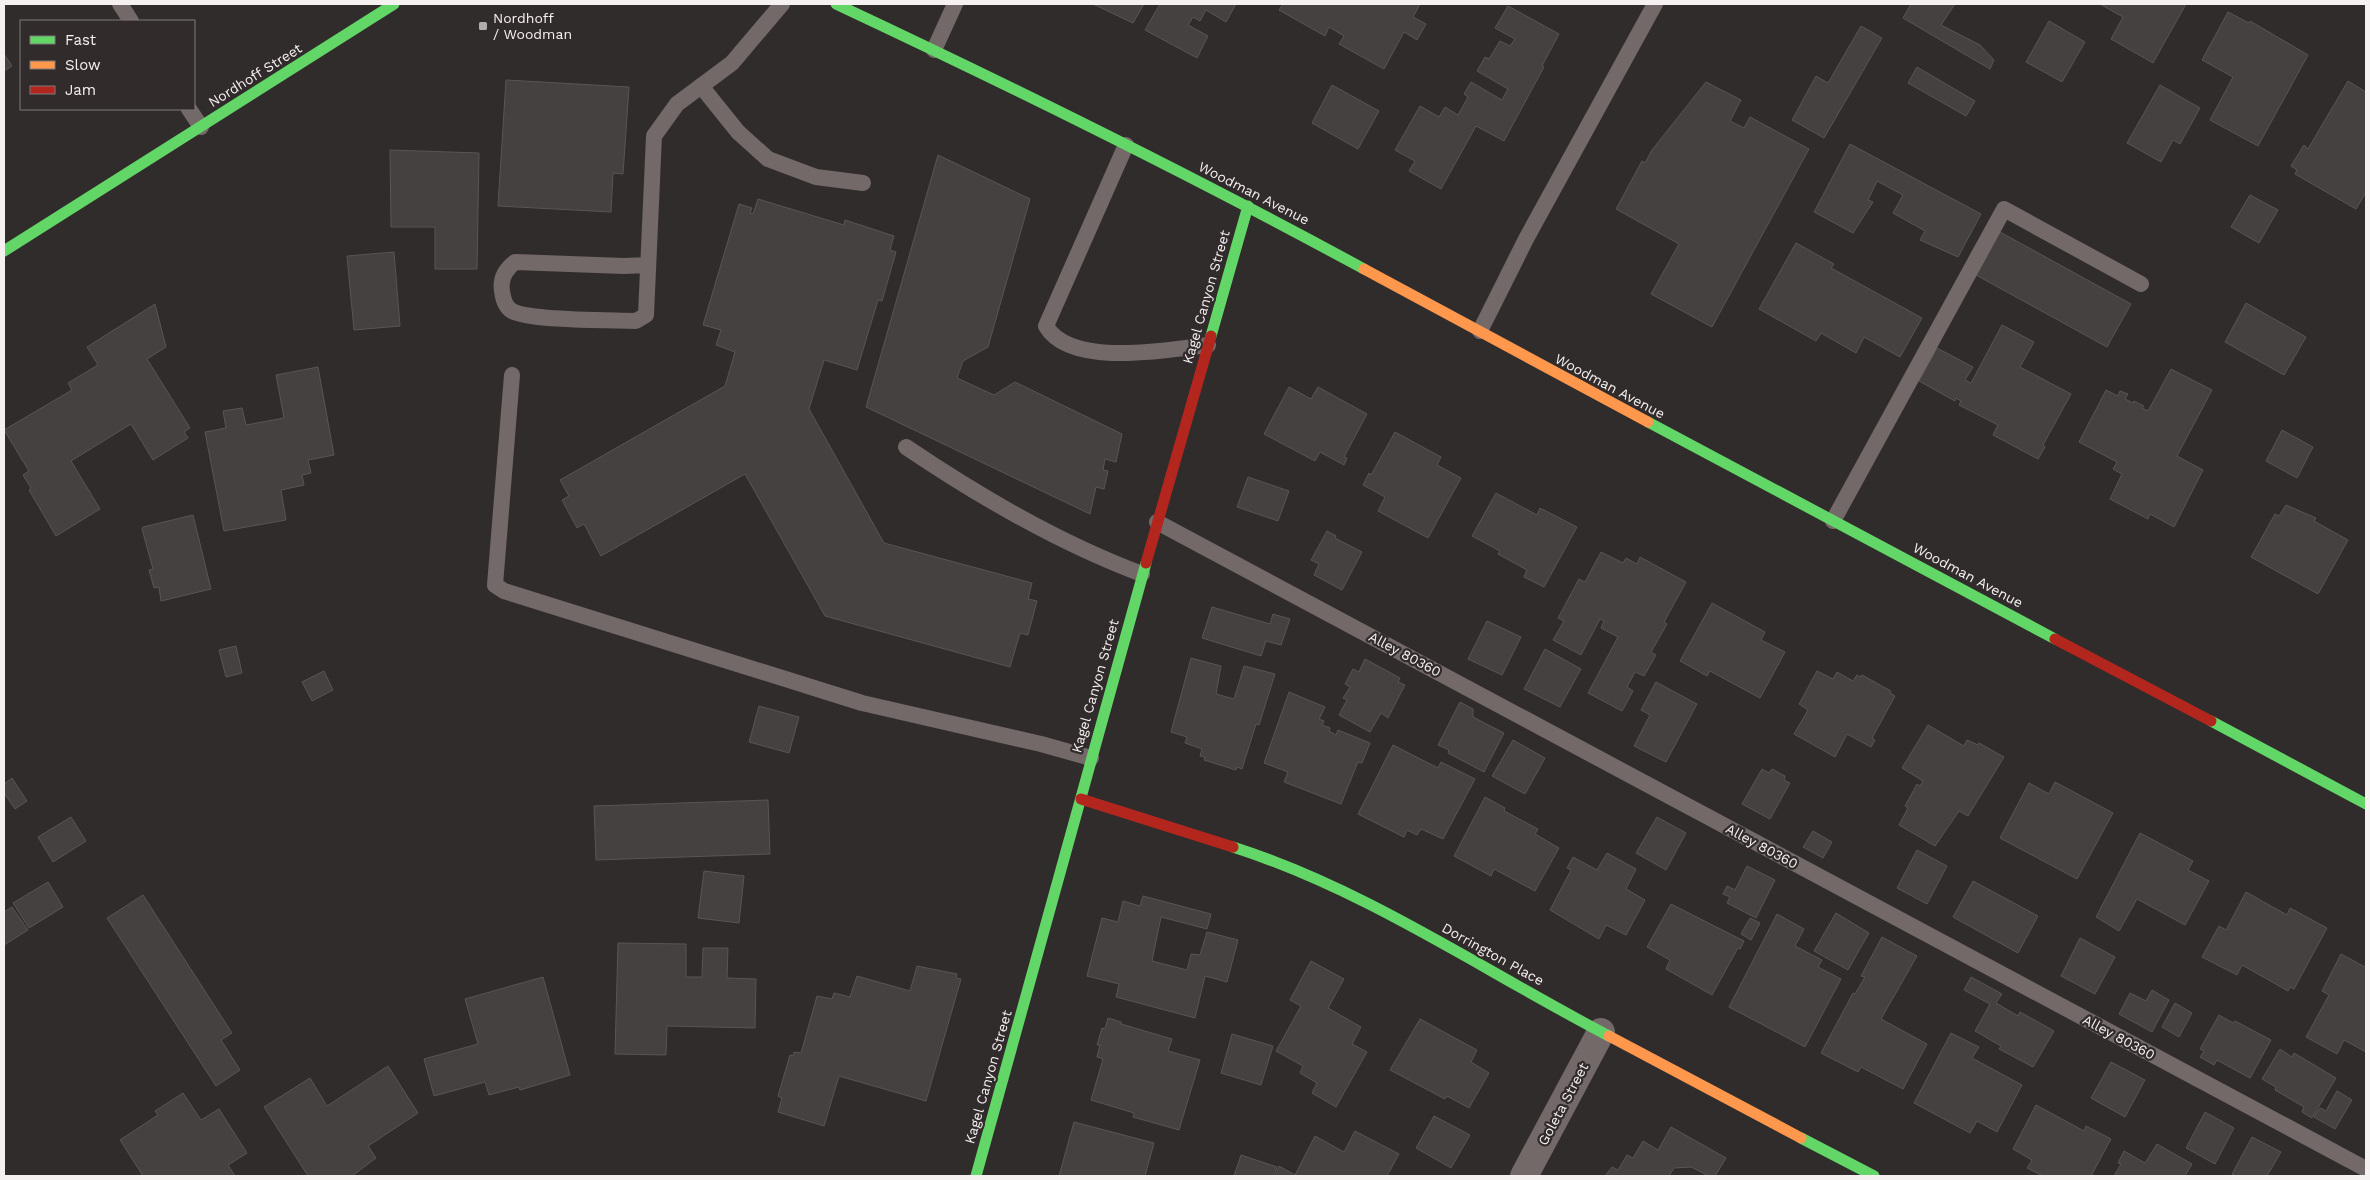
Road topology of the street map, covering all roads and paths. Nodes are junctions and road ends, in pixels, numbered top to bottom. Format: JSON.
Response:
{"nodes":[{"id":1,"x":120,"y":4,"type":"edge"},
{"id":2,"x":394,"y":4,"type":"edge"},
{"id":3,"x":782,"y":4,"type":"edge"},
{"id":4,"x":836,"y":4,"type":"edge"},
{"id":5,"x":955,"y":4,"type":"edge"},
{"id":6,"x":1655,"y":4,"type":"edge"},
{"id":7,"x":130,"y":20,"type":"edge"},
{"id":8,"x":934,"y":50,"type":"junction"},
{"id":9,"x":701,"y":86,"type":"junction"},
{"id":10,"x":190,"y":110,"type":"edge"},
{"id":11,"x":201,"y":127,"type":"junction"},
{"id":12,"x":1126,"y":145,"type":"junction"},
{"id":13,"x":863,"y":183,"type":"dead end"},
{"id":14,"x":1248,"y":206,"type":"junction"},
{"id":15,"x":4,"y":251,"type":"edge"},
{"id":16,"x":648,"y":265,"type":"junction"},
{"id":17,"x":2141,"y":284,"type":"dead end"},
{"id":18,"x":1480,"y":331,"type":"junction"},
{"id":19,"x":1208,"y":345,"type":"junction"},
{"id":20,"x":512,"y":375,"type":"dead end"},
{"id":21,"x":906,"y":447,"type":"dead end"},
{"id":22,"x":1833,"y":521,"type":"junction"},
{"id":23,"x":1157,"y":522,"type":"junction"},
{"id":24,"x":1142,"y":574,"type":"junction"},
{"id":25,"x":1091,"y":758,"type":"junction"},
{"id":26,"x":2364,"y":798,"type":"edge"},
{"id":27,"x":1081,"y":799,"type":"junction"},
{"id":28,"x":1601,"y":1032,"type":"junction"},
{"id":29,"x":2366,"y":1169,"type":"edge"},
{"id":30,"x":976,"y":1176,"type":"edge"},
{"id":31,"x":1524,"y":1176,"type":"edge"},
{"id":32,"x":1874,"y":1176,"type":"edge"}],
"edges":[{"from":1,"to":7,"type":"lane"},
{"from":2,"to":11,"type":"main road","name":"Nordhoff Street"},
{"from":3,"to":9,"type":"lane"},
{"from":4,"to":8,"type":"main road","name":"Woodman Avenue"},
{"from":5,"to":8,"type":"lane"},
{"from":6,"to":18,"type":"lane"},
{"from":8,"to":12,"type":"main road","name":"Woodman Avenue"},
{"from":9,"to":13,"type":"lane"},
{"from":9,"to":16,"type":"lane"},
{"from":10,"to":11,"type":"lane"},
{"from":11,"to":15,"type":"main road","name":"Nordhoff Street"},
{"from":12,"to":14,"type":"main road","name":"Woodman Avenue"},
{"from":12,"to":19,"type":"lane"},
{"from":14,"to":18,"type":"main road","name":"Woodman Avenue"},
{"from":14,"to":19,"type":"main road","name":"Kagel Canyon Street"},
{"from":16,"to":16,"type":"lane"},
{"from":17,"to":22,"type":"lane"},
{"from":18,"to":22,"type":"main road","name":"Woodman Avenue"},
{"from":19,"to":23,"type":"main road","name":"Kagel Canyon Street"},
{"from":20,"to":25,"type":"lane"},
{"from":21,"to":24,"type":"lane"},
{"from":22,"to":26,"type":"main road","name":"Woodman Avenue"},
{"from":23,"to":24,"type":"main road","name":"Kagel Canyon Street"},
{"from":23,"to":29,"type":"lane","name":"Alley 80360"},
{"from":24,"to":25,"type":"main road","name":"Kagel Canyon Street"},
{"from":25,"to":27,"type":"main road","name":"Kagel Canyon Street"},
{"from":27,"to":28,"type":"main road","name":"Dorrington Place"},
{"from":27,"to":30,"type":"main road","name":"Kagel Canyon Street"},
{"from":28,"to":31,"type":"street","name":"Goleta Street"},
{"from":28,"to":32,"type":"main road","name":"Dorrington Place"}]}
